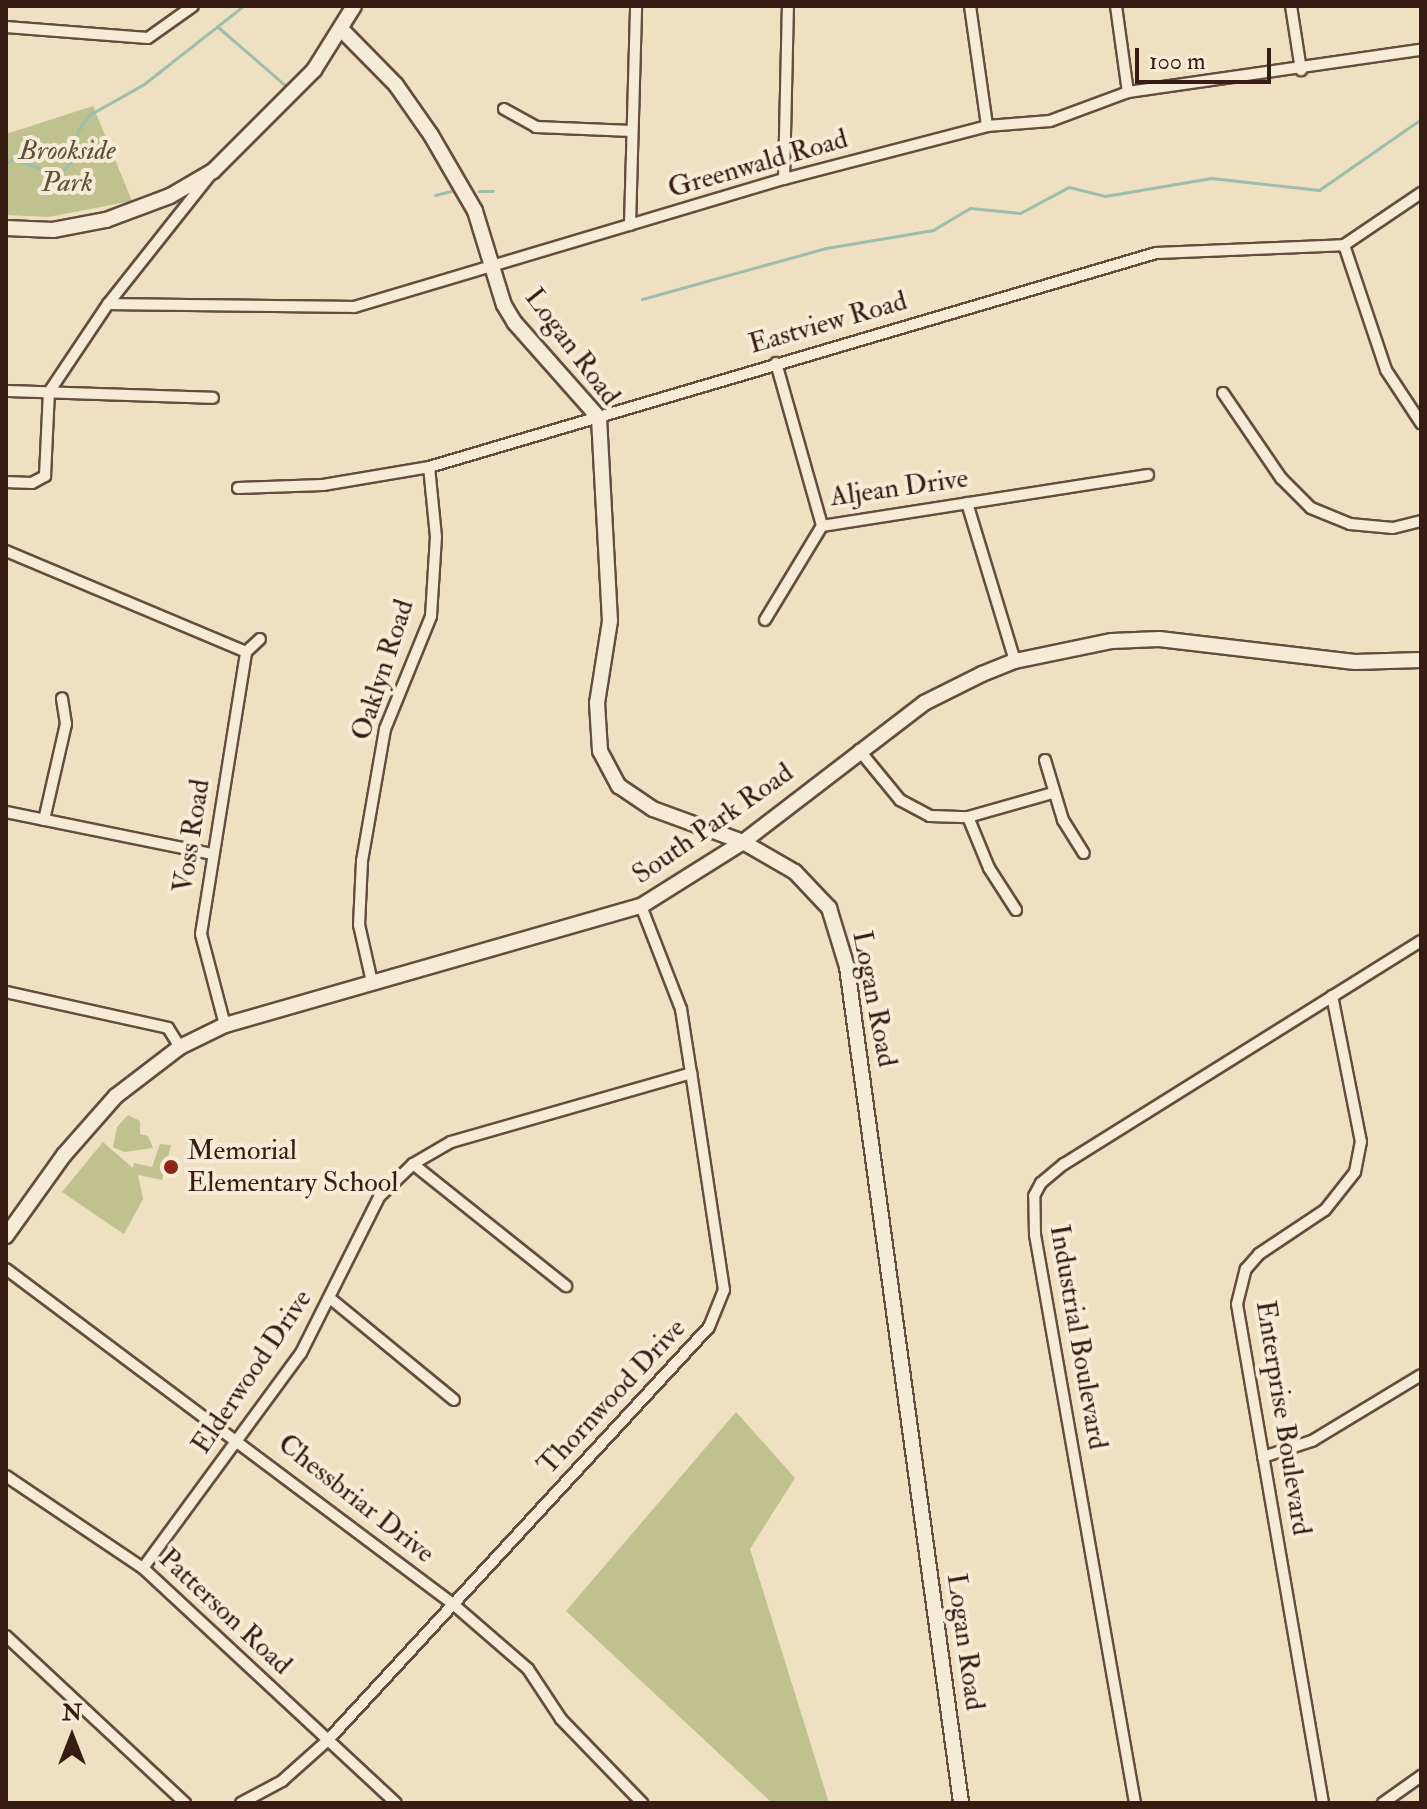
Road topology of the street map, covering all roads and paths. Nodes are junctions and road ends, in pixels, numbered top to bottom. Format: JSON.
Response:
{"nodes":[{"id":1,"x":193,"y":6,"type":"edge"},
{"id":2,"x":354,"y":6,"type":"edge"},
{"id":3,"x":636,"y":6,"type":"edge"},
{"id":4,"x":788,"y":6,"type":"edge"},
{"id":5,"x":970,"y":6,"type":"edge"},
{"id":6,"x":1116,"y":6,"type":"edge"},
{"id":7,"x":1291,"y":6,"type":"edge"},
{"id":8,"x":6,"y":27,"type":"edge"},
{"id":9,"x":342,"y":30,"type":"junction"},
{"id":10,"x":1421,"y":50,"type":"edge"},
{"id":11,"x":1301,"y":70,"type":"junction"},
{"id":12,"x":1128,"y":92,"type":"junction"},
{"id":13,"x":504,"y":109,"type":"dead end"},
{"id":14,"x":987,"y":126,"type":"junction"},
{"id":15,"x":632,"y":131,"type":"junction"},
{"id":16,"x":213,"y":171,"type":"junction"},
{"id":17,"x":784,"y":179,"type":"junction"},
{"id":18,"x":1421,"y":193,"type":"edge"},
{"id":19,"x":630,"y":225,"type":"junction"},
{"id":20,"x":6,"y":228,"type":"edge"},
{"id":21,"x":1344,"y":245,"type":"junction"},
{"id":22,"x":495,"y":265,"type":"junction"},
{"id":23,"x":108,"y":304,"type":"junction"},
{"id":24,"x":776,"y":363,"type":"junction"},
{"id":25,"x":6,"y":391,"type":"edge"},
{"id":26,"x":49,"y":392,"type":"junction"},
{"id":27,"x":1223,"y":393,"type":"dead end"},
{"id":28,"x":213,"y":398,"type":"dead end"},
{"id":29,"x":599,"y":418,"type":"junction"},
{"id":30,"x":1421,"y":423,"type":"edge"},
{"id":31,"x":429,"y":467,"type":"junction"},
{"id":32,"x":1148,"y":475,"type":"dead end"},
{"id":33,"x":6,"y":482,"type":"edge"},
{"id":34,"x":238,"y":488,"type":"dead end"},
{"id":35,"x":967,"y":503,"type":"junction"},
{"id":36,"x":1421,"y":521,"type":"edge"},
{"id":37,"x":822,"y":526,"type":"junction"},
{"id":38,"x":6,"y":551,"type":"edge"},
{"id":39,"x":765,"y":620,"type":"dead end"},
{"id":40,"x":260,"y":639,"type":"dead end"},
{"id":41,"x":246,"y":652,"type":"junction"},
{"id":42,"x":1421,"y":660,"type":"edge"},
{"id":43,"x":1015,"y":661,"type":"junction"},
{"id":44,"x":62,"y":698,"type":"dead end"},
{"id":45,"x":859,"y":750,"type":"junction"},
{"id":46,"x":1045,"y":760,"type":"dead end"},
{"id":47,"x":1053,"y":793,"type":"junction"},
{"id":48,"x":6,"y":812,"type":"edge"},
{"id":49,"x":968,"y":817,"type":"junction"},
{"id":50,"x":44,"y":820,"type":"junction"},
{"id":51,"x":743,"y":842,"type":"junction"},
{"id":52,"x":1084,"y":853,"type":"dead end"},
{"id":53,"x":213,"y":854,"type":"junction"},
{"id":54,"x":641,"y":906,"type":"junction"},
{"id":55,"x":1016,"y":910,"type":"dead end"},
{"id":56,"x":1421,"y":941,"type":"edge"},
{"id":57,"x":372,"y":982,"type":"junction"},
{"id":58,"x":6,"y":992,"type":"edge"},
{"id":59,"x":1332,"y":996,"type":"junction"},
{"id":60,"x":225,"y":1025,"type":"junction"},
{"id":61,"x":180,"y":1047,"type":"junction"},
{"id":62,"x":691,"y":1073,"type":"junction"},
{"id":63,"x":413,"y":1164,"type":"junction"},
{"id":64,"x":6,"y":1236,"type":"edge"},
{"id":65,"x":6,"y":1269,"type":"edge"},
{"id":66,"x":566,"y":1286,"type":"dead end"},
{"id":67,"x":331,"y":1299,"type":"junction"},
{"id":68,"x":1421,"y":1375,"type":"edge"},
{"id":69,"x":454,"y":1400,"type":"dead end"},
{"id":70,"x":237,"y":1437,"type":"junction"},
{"id":71,"x":1263,"y":1457,"type":"junction"},
{"id":72,"x":6,"y":1476,"type":"edge"},
{"id":73,"x":143,"y":1568,"type":"junction"},
{"id":74,"x":453,"y":1604,"type":"junction"},
{"id":75,"x":6,"y":1636,"type":"edge"},
{"id":76,"x":328,"y":1740,"type":"junction"},
{"id":77,"x":1421,"y":1776,"type":"edge"},
{"id":78,"x":185,"y":1803,"type":"edge"},
{"id":79,"x":241,"y":1803,"type":"edge"},
{"id":80,"x":396,"y":1803,"type":"edge"},
{"id":81,"x":642,"y":1803,"type":"edge"},
{"id":82,"x":961,"y":1803,"type":"edge"},
{"id":83,"x":1135,"y":1803,"type":"edge"},
{"id":84,"x":1323,"y":1803,"type":"edge"},
{"id":85,"x":1383,"y":1803,"type":"edge"}],
"edges":[{"from":1,"to":8,"type":"street"},
{"from":2,"to":9,"type":"street"},
{"from":3,"to":15,"type":"street"},
{"from":4,"to":17,"type":"street"},
{"from":5,"to":14,"type":"street"},
{"from":6,"to":12,"type":"street"},
{"from":7,"to":11,"type":"street"},
{"from":9,"to":16,"type":"street"},
{"from":9,"to":22,"type":"street","name":"Logan Road"},
{"from":10,"to":11,"type":"street","name":"Greenwald Road"},
{"from":11,"to":12,"type":"street","name":"Greenwald Road"},
{"from":12,"to":14,"type":"street","name":"Greenwald Road"},
{"from":13,"to":15,"type":"street"},
{"from":14,"to":17,"type":"street","name":"Greenwald Road"},
{"from":15,"to":19,"type":"street"},
{"from":16,"to":20,"type":"street"},
{"from":16,"to":23,"type":"street"},
{"from":17,"to":19,"type":"street","name":"Greenwald Road"},
{"from":18,"to":21,"type":"street"},
{"from":19,"to":22,"type":"street","name":"Greenwald Road"},
{"from":21,"to":24,"type":"street","name":"Eastview Road"},
{"from":21,"to":30,"type":"street"},
{"from":22,"to":23,"type":"street","name":"Greenwald Road"},
{"from":22,"to":29,"type":"street","name":"Logan Road"},
{"from":23,"to":26,"type":"street"},
{"from":24,"to":29,"type":"street","name":"Eastview Road"},
{"from":24,"to":37,"type":"street","name":"Aljean Drive"},
{"from":25,"to":26,"type":"street"},
{"from":26,"to":28,"type":"street"},
{"from":26,"to":33,"type":"street"},
{"from":27,"to":36,"type":"street"},
{"from":29,"to":31,"type":"street","name":"Eastview Road"},
{"from":29,"to":51,"type":"street","name":"Logan Road"},
{"from":31,"to":34,"type":"street","name":"Eastview Road"},
{"from":31,"to":57,"type":"street","name":"Oaklyn Road"},
{"from":32,"to":35,"type":"street","name":"Aljean Drive"},
{"from":35,"to":37,"type":"street","name":"Aljean Drive"},
{"from":35,"to":43,"type":"street"},
{"from":37,"to":39,"type":"street"},
{"from":38,"to":41,"type":"street"},
{"from":40,"to":41,"type":"street"},
{"from":41,"to":53,"type":"street","name":"Voss Road"},
{"from":42,"to":43,"type":"street","name":"South Park Road"},
{"from":43,"to":45,"type":"street","name":"South Park Road"},
{"from":44,"to":50,"type":"street"},
{"from":45,"to":49,"type":"street"},
{"from":45,"to":51,"type":"street","name":"South Park Road"},
{"from":46,"to":47,"type":"street"},
{"from":47,"to":49,"type":"street"},
{"from":47,"to":52,"type":"street"},
{"from":48,"to":50,"type":"street"},
{"from":49,"to":55,"type":"street"},
{"from":50,"to":53,"type":"street"},
{"from":51,"to":54,"type":"street","name":"South Park Road"},
{"from":51,"to":82,"type":"street","name":"Logan Road"},
{"from":53,"to":60,"type":"street","name":"Voss Road"},
{"from":54,"to":57,"type":"street","name":"South Park Road"},
{"from":54,"to":62,"type":"street","name":"Thornwood Drive"},
{"from":56,"to":59,"type":"street","name":"Industrial Boulevard"},
{"from":57,"to":60,"type":"street","name":"South Park Road"},
{"from":58,"to":61,"type":"street"},
{"from":59,"to":71,"type":"street","name":"Enterprise Boulevard"},
{"from":59,"to":83,"type":"street","name":"Industrial Boulevard"},
{"from":60,"to":61,"type":"street","name":"South Park Road"},
{"from":61,"to":64,"type":"street","name":"South Park Road"},
{"from":62,"to":63,"type":"street","name":"Elderwood Drive"},
{"from":62,"to":74,"type":"street","name":"Thornwood Drive"},
{"from":63,"to":66,"type":"street"},
{"from":63,"to":67,"type":"street","name":"Elderwood Drive"},
{"from":65,"to":70,"type":"street","name":"Chessbriar Drive"},
{"from":67,"to":69,"type":"street"},
{"from":67,"to":70,"type":"street","name":"Elderwood Drive"},
{"from":68,"to":71,"type":"street"},
{"from":70,"to":73,"type":"street","name":"Elderwood Drive"},
{"from":70,"to":74,"type":"street","name":"Chessbriar Drive"},
{"from":71,"to":84,"type":"street","name":"Enterprise Boulevard"},
{"from":72,"to":73,"type":"street","name":"Patterson Road"},
{"from":73,"to":76,"type":"street","name":"Patterson Road"},
{"from":74,"to":76,"type":"street","name":"Thornwood Drive"},
{"from":74,"to":81,"type":"street","name":"Chessbriar Drive"},
{"from":75,"to":78,"type":"street"},
{"from":76,"to":79,"type":"street","name":"Thornwood Drive"},
{"from":76,"to":80,"type":"street","name":"Patterson Road"},
{"from":77,"to":85,"type":"street"}]}
